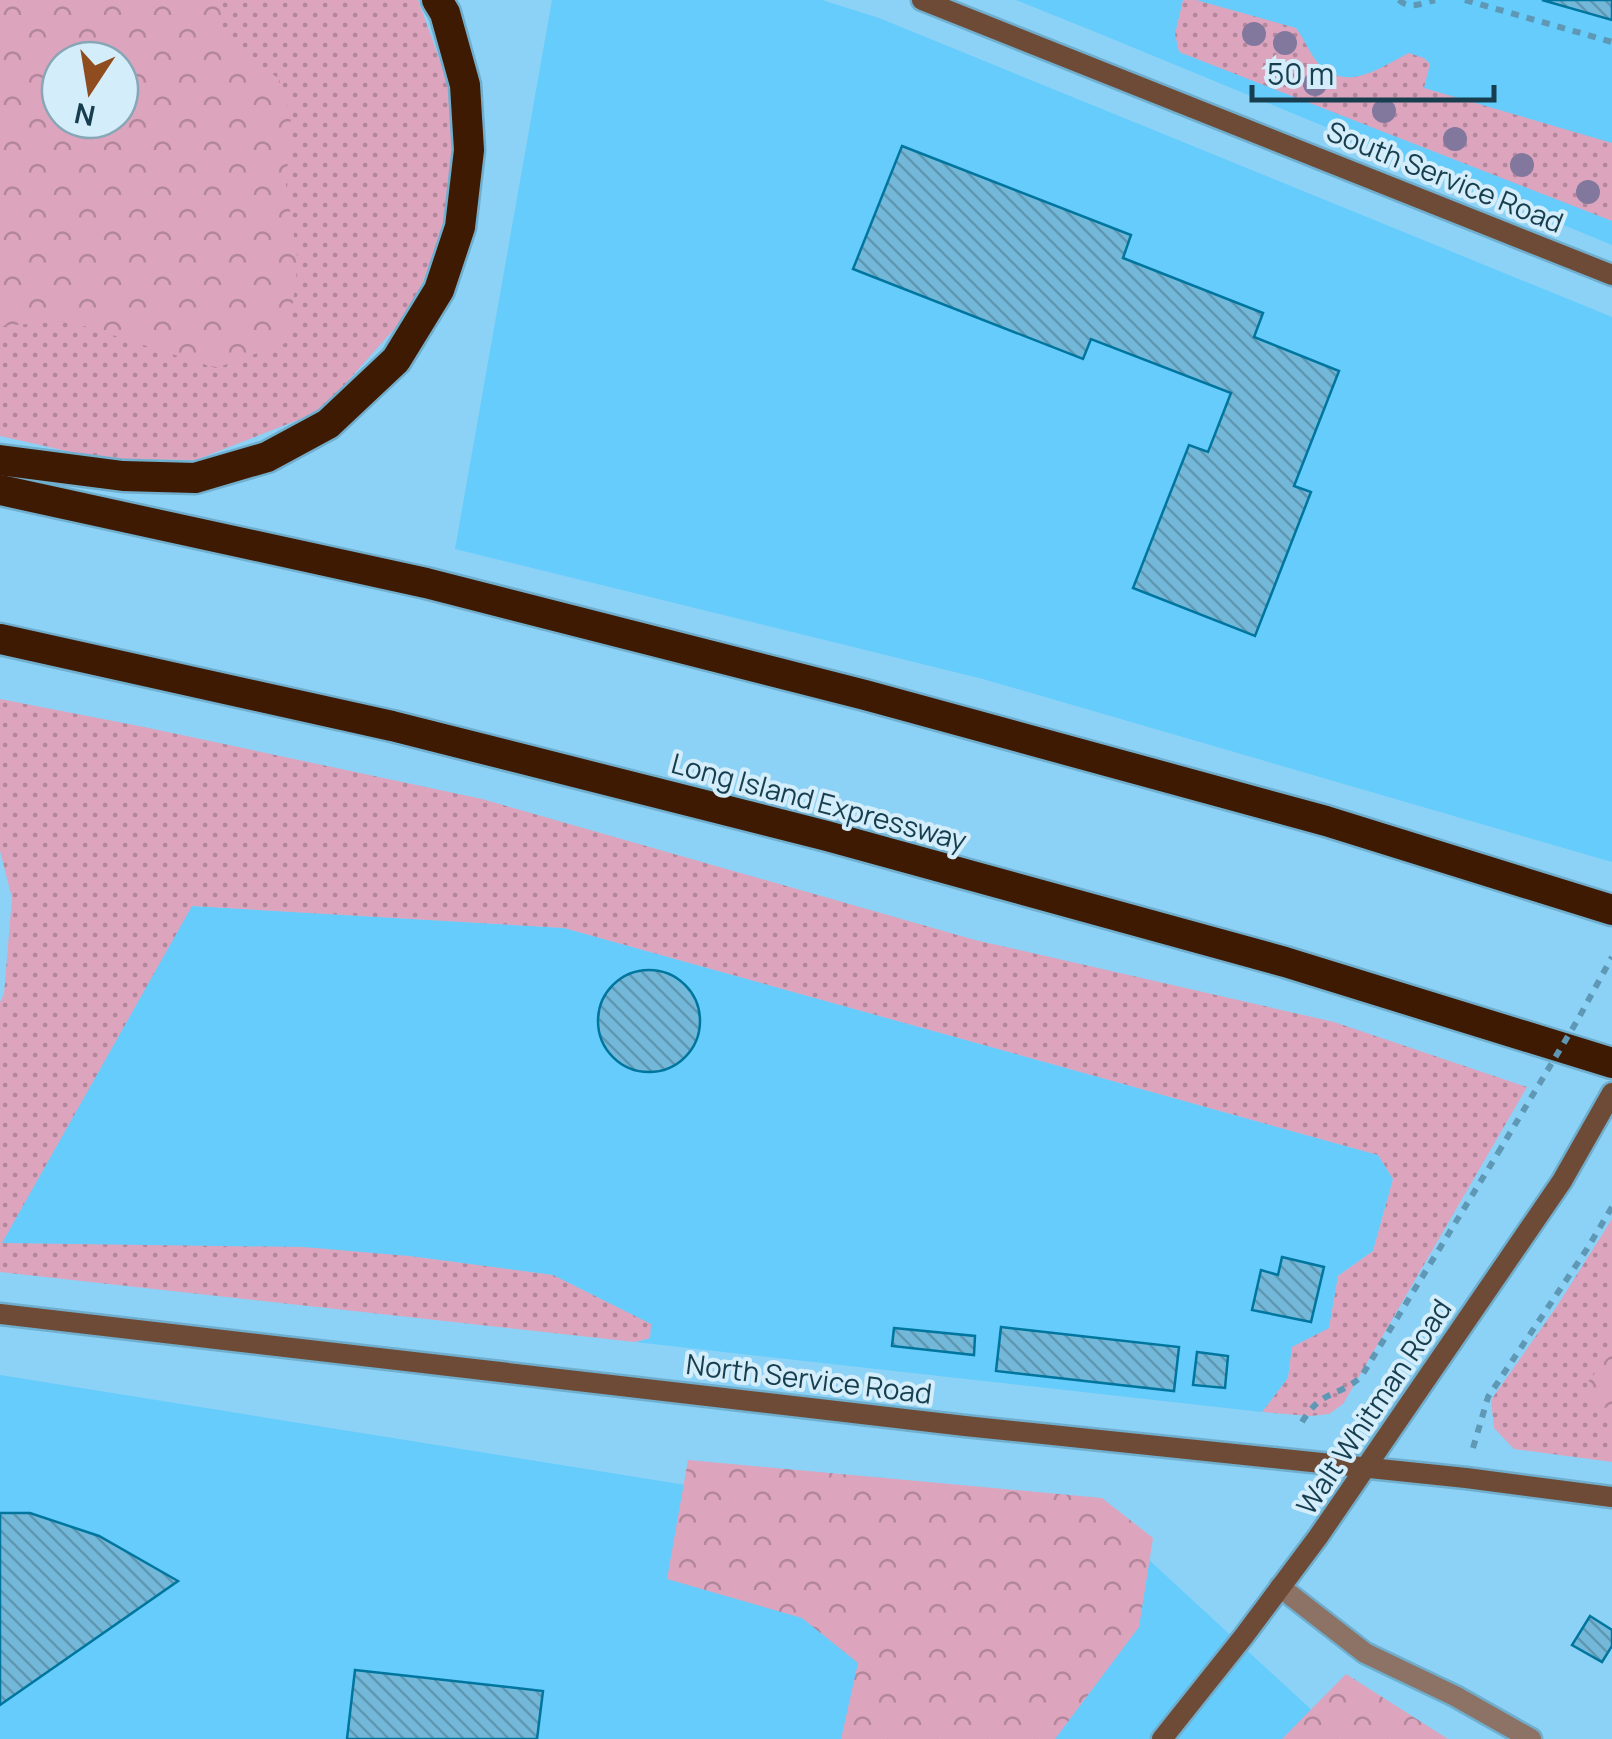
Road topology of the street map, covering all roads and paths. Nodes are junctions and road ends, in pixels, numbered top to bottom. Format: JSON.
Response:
{"nodes":[{"id":1,"x":437,"y":0,"type":"edge"},
{"id":2,"x":922,"y":0,"type":"edge"},
{"id":3,"x":1399,"y":0,"type":"edge"},
{"id":4,"x":1435,"y":0,"type":"edge"},
{"id":5,"x":1465,"y":0,"type":"edge"},
{"id":6,"x":1612,"y":42,"type":"edge"},
{"id":7,"x":1612,"y":274,"type":"edge"},
{"id":8,"x":0,"y":460,"type":"edge"},
{"id":9,"x":0,"y":490,"type":"edge"},
{"id":10,"x":0,"y":640,"type":"edge"},
{"id":11,"x":1612,"y":910,"type":"edge"},
{"id":12,"x":1612,"y":957,"type":"edge"},
{"id":13,"x":1612,"y":1063,"type":"edge"},
{"id":14,"x":1612,"y":1093,"type":"edge"},
{"id":15,"x":1612,"y":1206,"type":"edge"},
{"id":16,"x":0,"y":1314,"type":"edge"},
{"id":17,"x":1302,"y":1422,"type":"dead end"},
{"id":18,"x":1473,"y":1448,"type":"dead end"},
{"id":19,"x":1364,"y":1468,"type":"junction"},
{"id":20,"x":1612,"y":1497,"type":"edge"},
{"id":21,"x":1280,"y":1588,"type":"junction"},
{"id":22,"x":1162,"y":1739,"type":"edge"},
{"id":23,"x":1530,"y":1739,"type":"edge"}],
"edges":[{"from":1,"to":8,"type":"highway"},
{"from":2,"to":7,"type":"main road","name":"South Service Road"},
{"from":3,"to":4,"type":"path"},
{"from":5,"to":6,"type":"path"},
{"from":9,"to":11,"type":"highway"},
{"from":10,"to":13,"type":"highway","name":"Long Island Expressway"},
{"from":12,"to":17,"type":"path","bridge":true},
{"from":14,"to":19,"type":"main road","name":"Walt Whitman Road"},
{"from":15,"to":18,"type":"path"},
{"from":16,"to":19,"type":"main road","name":"North Service Road"},
{"from":19,"to":20,"type":"main road","name":"North Service Road"},
{"from":19,"to":21,"type":"main road","name":"Walt Whitman Road"},
{"from":21,"to":22,"type":"main road","name":"Walt Whitman Road"},
{"from":21,"to":23,"type":"street"}]}
